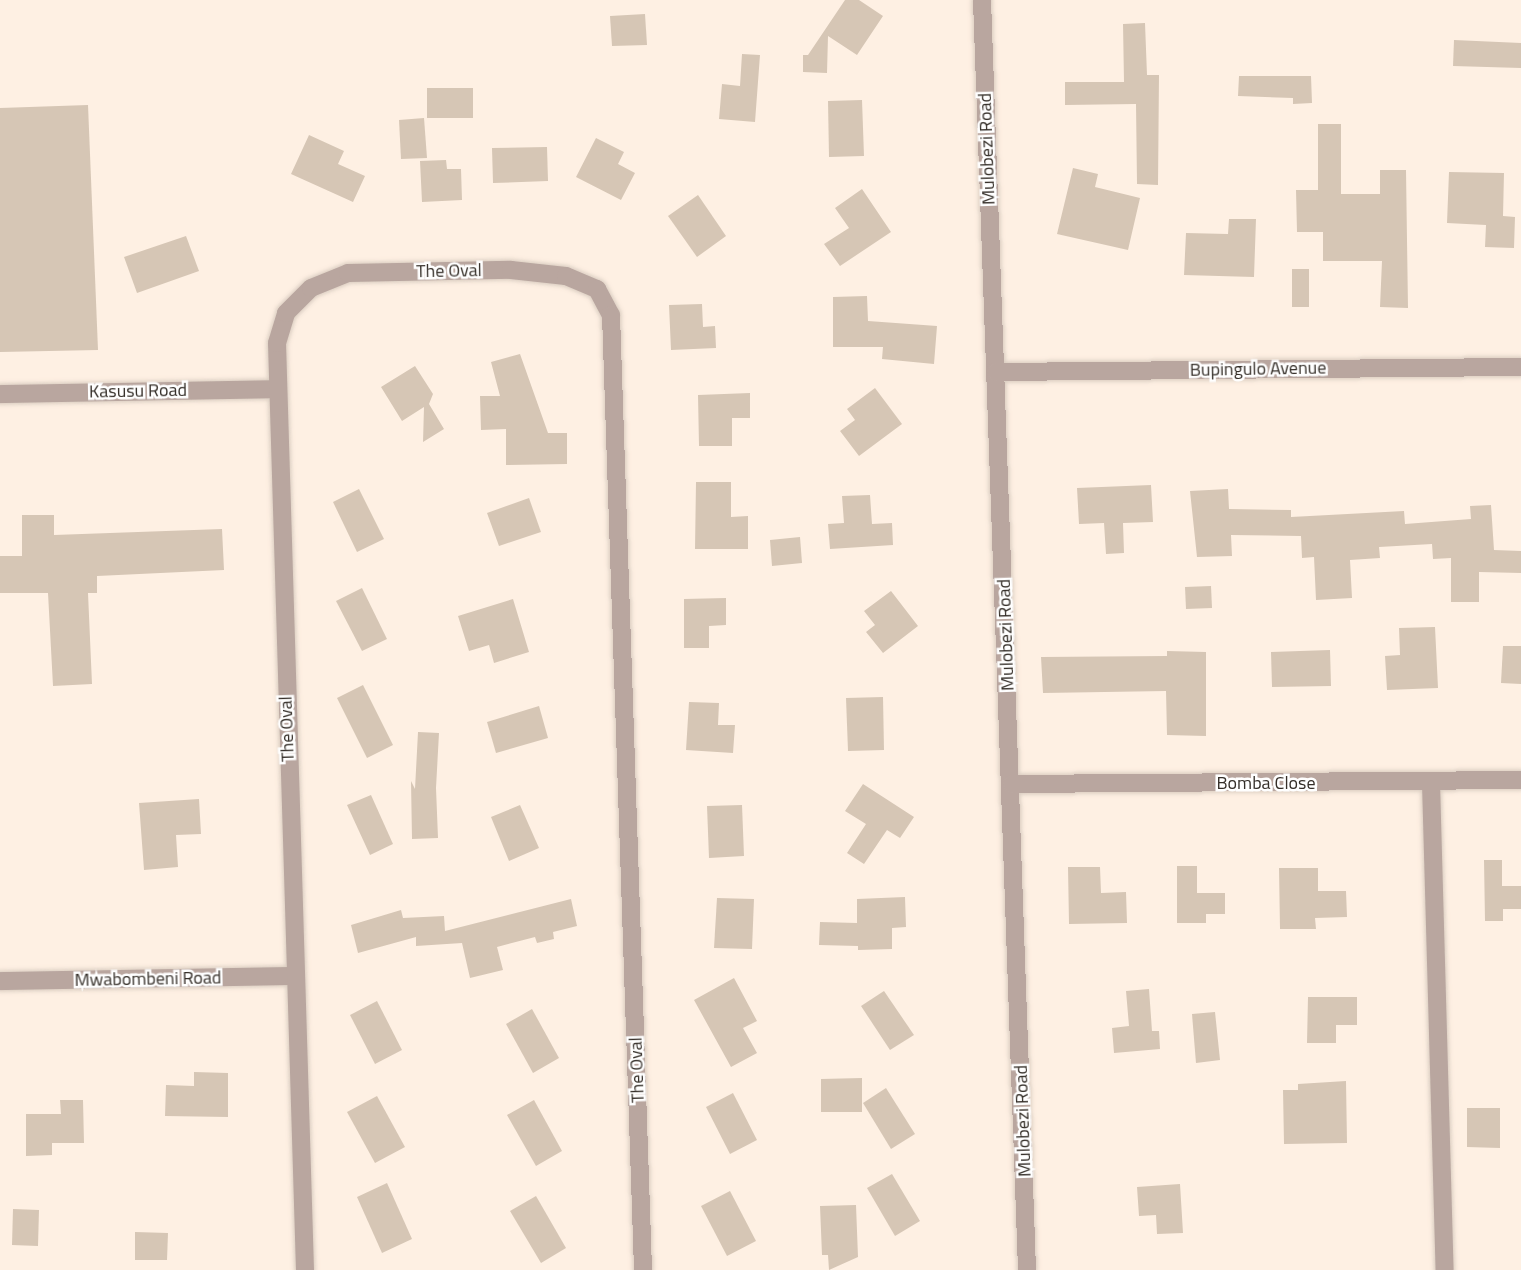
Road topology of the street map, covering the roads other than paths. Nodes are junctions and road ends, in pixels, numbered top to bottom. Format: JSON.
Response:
{"nodes":[{"id":1,"x":982,"y":0,"type":"edge"},
{"id":2,"x":1521,"y":367,"type":"edge"},
{"id":3,"x":996,"y":372,"type":"junction"},
{"id":4,"x":276,"y":389,"type":"junction"},
{"id":5,"x":0,"y":394,"type":"edge"},
{"id":6,"x":1521,"y":780,"type":"edge"},
{"id":7,"x":1431,"y":783,"type":"junction"},
{"id":8,"x":1012,"y":784,"type":"junction"},
{"id":9,"x":296,"y":976,"type":"junction"},
{"id":10,"x":0,"y":981,"type":"edge"},
{"id":11,"x":305,"y":1270,"type":"edge"},
{"id":12,"x":643,"y":1270,"type":"edge"},
{"id":13,"x":1028,"y":1270,"type":"edge"},
{"id":14,"x":1445,"y":1270,"type":"edge"}],
"edges":[{"from":1,"to":3,"type":"street","name":"Mulobezi Road"},
{"from":2,"to":3,"type":"street","name":"Bupingulo Avenue"},
{"from":3,"to":8,"type":"street","name":"Mulobezi Road"},
{"from":4,"to":5,"type":"street","name":"Kasusu Road"},
{"from":4,"to":9,"type":"street","name":"The Oval"},
{"from":4,"to":12,"type":"street","name":"The Oval"},
{"from":6,"to":7,"type":"street","name":"Bomba Close"},
{"from":7,"to":8,"type":"street","name":"Bomba Close"},
{"from":7,"to":14,"type":"street"},
{"from":8,"to":13,"type":"street","name":"Mulobezi Road"},
{"from":9,"to":10,"type":"street","name":"Mwabombeni Road"},
{"from":9,"to":11,"type":"street","name":"The Oval"}]}
